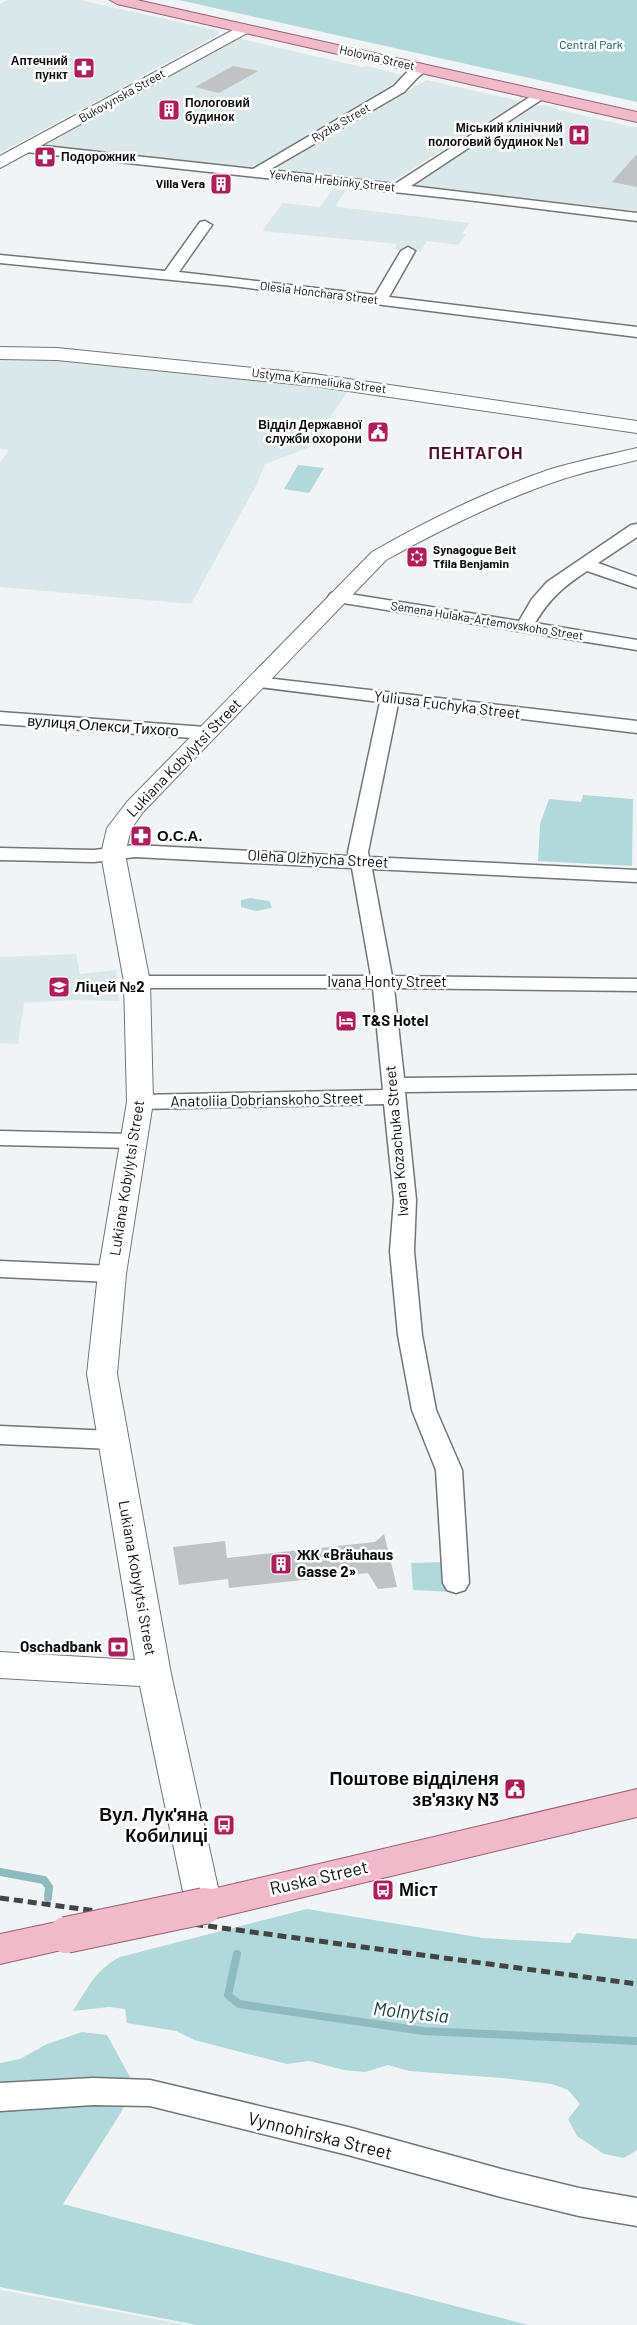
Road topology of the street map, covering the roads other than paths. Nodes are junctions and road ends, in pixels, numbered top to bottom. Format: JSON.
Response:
{"nodes":[{"id":1,"x":117,"y":0,"type":"edge"},
{"id":2,"x":244,"y":29,"type":"junction"},
{"id":3,"x":422,"y":68,"type":"junction"},
{"id":4,"x":540,"y":95,"type":"junction"},
{"id":5,"x":637,"y":117,"type":"edge"},
{"id":6,"x":26,"y":148,"type":"junction"},
{"id":7,"x":0,"y":163,"type":"edge"},
{"id":8,"x":255,"y":173,"type":"junction"},
{"id":9,"x":398,"y":188,"type":"junction"},
{"id":10,"x":637,"y":217,"type":"edge"},
{"id":11,"x":204,"y":225,"type":"dead end"},
{"id":12,"x":408,"y":251,"type":"dead end"},
{"id":13,"x":0,"y":259,"type":"edge"},
{"id":14,"x":170,"y":275,"type":"junction"},
{"id":15,"x":380,"y":300,"type":"junction"},
{"id":16,"x":637,"y":332,"type":"edge"},
{"id":17,"x":0,"y":353,"type":"edge"},
{"id":18,"x":637,"y":427,"type":"edge"},
{"id":19,"x":637,"y":454,"type":"edge"},
{"id":20,"x":637,"y":529,"type":"edge"},
{"id":21,"x":584,"y":564,"type":"junction"},
{"id":22,"x":637,"y":583,"type":"edge"},
{"id":23,"x":337,"y":597,"type":"junction"},
{"id":24,"x":524,"y":627,"type":"junction"},
{"id":25,"x":637,"y":645,"type":"edge"},
{"id":26,"x":257,"y":682,"type":"junction"},
{"id":27,"x":390,"y":698,"type":"junction"},
{"id":28,"x":0,"y":718,"type":"edge"},
{"id":29,"x":637,"y":727,"type":"edge"},
{"id":30,"x":206,"y":733,"type":"junction"},
{"id":31,"x":0,"y":854,"type":"edge"},
{"id":32,"x":112,"y":854,"type":"junction"},
{"id":33,"x":360,"y":861,"type":"junction"},
{"id":34,"x":637,"y":876,"type":"edge"},
{"id":35,"x":138,"y":982,"type":"junction"},
{"id":36,"x":383,"y":982,"type":"junction"},
{"id":37,"x":637,"y":985,"type":"edge"},
{"id":38,"x":637,"y":1082,"type":"edge"},
{"id":39,"x":393,"y":1091,"type":"junction"},
{"id":40,"x":140,"y":1102,"type":"junction"},
{"id":41,"x":0,"y":1138,"type":"edge"},
{"id":42,"x":133,"y":1141,"type":"junction"},
{"id":43,"x":0,"y":1269,"type":"edge"},
{"id":44,"x":112,"y":1274,"type":"junction"},
{"id":45,"x":0,"y":1435,"type":"edge"},
{"id":46,"x":112,"y":1440,"type":"junction"},
{"id":47,"x":456,"y":1583,"type":"dead end"},
{"id":48,"x":0,"y":1664,"type":"edge"},
{"id":49,"x":154,"y":1674,"type":"junction"},
{"id":50,"x":637,"y":1803,"type":"edge"},
{"id":51,"x":204,"y":1906,"type":"junction"},
{"id":52,"x":0,"y":1949,"type":"edge"},
{"id":53,"x":0,"y":2097,"type":"edge"},
{"id":54,"x":637,"y":2212,"type":"edge"}],
"edges":[{"from":1,"to":2,"type":"main road","name":"Holovna Street"},
{"from":2,"to":3,"type":"main road","name":"Holovna Street"},
{"from":2,"to":6,"type":"street","name":"Bukovynska Street"},
{"from":3,"to":4,"type":"main road","name":"Holovna Street"},
{"from":3,"to":8,"type":"street","name":"Ryzka Street"},
{"from":4,"to":5,"type":"main road","name":"Holovna Street"},
{"from":4,"to":9,"type":"street"},
{"from":6,"to":7,"type":"street","name":"Bukovynska Street"},
{"from":6,"to":8,"type":"street","name":"Yevhena Hrebinky Street"},
{"from":8,"to":9,"type":"street","name":"Yevhena Hrebinky Street"},
{"from":9,"to":10,"type":"street","name":"Yevhena Hrebinky Street"},
{"from":11,"to":14,"type":"street"},
{"from":12,"to":15,"type":"street"},
{"from":13,"to":14,"type":"street","name":"Olesia Honchara Street"},
{"from":14,"to":15,"type":"street","name":"Olesia Honchara Street"},
{"from":15,"to":16,"type":"street","name":"Olesia Honchara Street"},
{"from":17,"to":18,"type":"street","name":"Ustyma Karmeliuka Street"},
{"from":19,"to":23,"type":"street","name":"Lukiana Kobylytsi Street"},
{"from":20,"to":21,"type":"street"},
{"from":21,"to":22,"type":"street"},
{"from":21,"to":24,"type":"street"},
{"from":23,"to":24,"type":"street","name":"Semena Hulaka-Artemovskoho Street"},
{"from":23,"to":26,"type":"street","name":"Lukiana Kobylytsi Street"},
{"from":24,"to":25,"type":"street","name":"Semena Hulaka-Artemovskoho Street"},
{"from":26,"to":27,"type":"street","name":"Yuliusa Fuchyka Street"},
{"from":26,"to":30,"type":"street","name":"Lukiana Kobylytsi Street"},
{"from":27,"to":29,"type":"street","name":"Yuliusa Fuchyka Street"},
{"from":27,"to":33,"type":"street","name":"Ivana Kozachuka Street"},
{"from":28,"to":30,"type":"street","name":"вулиця Олекси Тихого"},
{"from":30,"to":32,"type":"street","name":"Lukiana Kobylytsi Street"},
{"from":31,"to":32,"type":"street","name":"Oleha Olzhycha Street"},
{"from":32,"to":33,"type":"street","name":"Oleha Olzhycha Street"},
{"from":32,"to":35,"type":"street","name":"Lukiana Kobylytsi Street"},
{"from":33,"to":34,"type":"street","name":"Oleha Olzhycha Street"},
{"from":33,"to":36,"type":"street","name":"Ivana Kozachuka Street"},
{"from":35,"to":36,"type":"street","name":"Ivana Honty Street"},
{"from":35,"to":40,"type":"street","name":"Lukiana Kobylytsi Street"},
{"from":36,"to":37,"type":"street","name":"Ivana Honty Street"},
{"from":36,"to":39,"type":"street","name":"Ivana Kozachuka Street"},
{"from":38,"to":39,"type":"street","name":"Anatoliia Dobrianskoho Street"},
{"from":39,"to":40,"type":"street","name":"Anatoliia Dobrianskoho Street"},
{"from":39,"to":47,"type":"street","name":"Ivana Kozachuka Street"},
{"from":40,"to":42,"type":"street","name":"Lukiana Kobylytsi Street"},
{"from":41,"to":42,"type":"street"},
{"from":42,"to":44,"type":"street","name":"Lukiana Kobylytsi Street"},
{"from":43,"to":44,"type":"street"},
{"from":44,"to":46,"type":"street","name":"Lukiana Kobylytsi Street"},
{"from":45,"to":46,"type":"street"},
{"from":46,"to":49,"type":"street","name":"Lukiana Kobylytsi Street"},
{"from":48,"to":49,"type":"street"},
{"from":49,"to":51,"type":"street","name":"Lukiana Kobylytsi Street"},
{"from":50,"to":51,"type":"main road","name":"Ruska Street"},
{"from":51,"to":52,"type":"main road","name":"Ruska Street","bridge":true},
{"from":53,"to":54,"type":"street","name":"Vynnohirska Street"}]}
